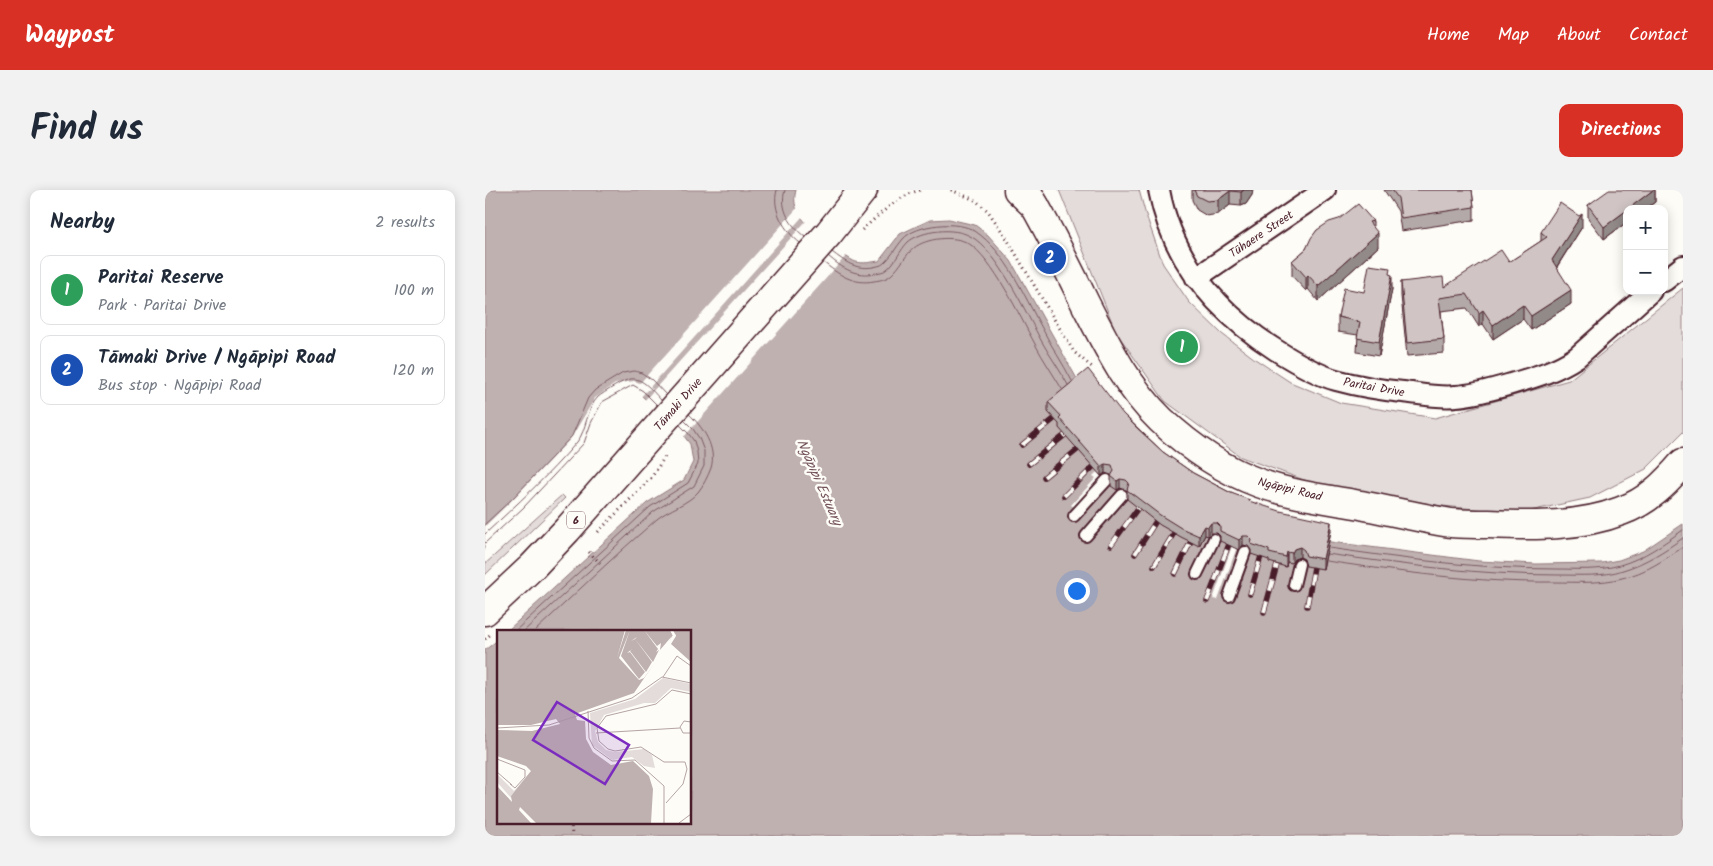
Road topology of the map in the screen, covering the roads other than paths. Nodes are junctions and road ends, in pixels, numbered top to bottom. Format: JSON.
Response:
{"nodes":[{"id":1,"x":875,"y":190,"type":"edge"},
{"id":2,"x":1159,"y":190,"type":"edge"},
{"id":3,"x":1325,"y":190,"type":"edge"},
{"id":4,"x":1027,"y":195,"type":"edge"},
{"id":5,"x":857,"y":198,"type":"edge"},
{"id":6,"x":1683,"y":266,"type":"edge"},
{"id":7,"x":1196,"y":278,"type":"junction"},
{"id":8,"x":1668,"y":278,"type":"edge"},
{"id":9,"x":1647,"y":295,"type":"edge"},
{"id":10,"x":1683,"y":463,"type":"edge"},
{"id":11,"x":1107,"y":480,"type":"dead end"},
{"id":12,"x":1122,"y":495,"type":"dead end"},
{"id":13,"x":1074,"y":516,"type":"dead end"},
{"id":14,"x":1086,"y":536,"type":"dead end"},
{"id":15,"x":1214,"y":539,"type":"dead end"},
{"id":16,"x":1245,"y":552,"type":"dead end"},
{"id":17,"x":1299,"y":564,"type":"dead end"},
{"id":18,"x":1197,"y":574,"type":"dead end"},
{"id":19,"x":1294,"y":586,"type":"dead end"},
{"id":20,"x":1229,"y":596,"type":"dead end"},
{"id":21,"x":485,"y":611,"type":"edge"}],
"edges":[{"from":1,"to":5,"type":"main road","number":"6"},
{"from":2,"to":7,"type":"street","name":"Paritai Drive"},
{"from":3,"to":7,"type":"street","name":"Tūhaere Street"},
{"from":4,"to":10,"type":"main road","name":"Ngāpipi Road"},
{"from":5,"to":21,"type":"main road","name":"Tāmaki Drive","number":"6"},
{"from":6,"to":8,"type":"street"},
{"from":7,"to":9,"type":"street","name":"Paritai Drive"},
{"from":11,"to":13,"type":"lane"},
{"from":12,"to":14,"type":"lane"},
{"from":15,"to":18,"type":"lane"},
{"from":16,"to":20,"type":"lane"},
{"from":17,"to":19,"type":"lane"}]}
